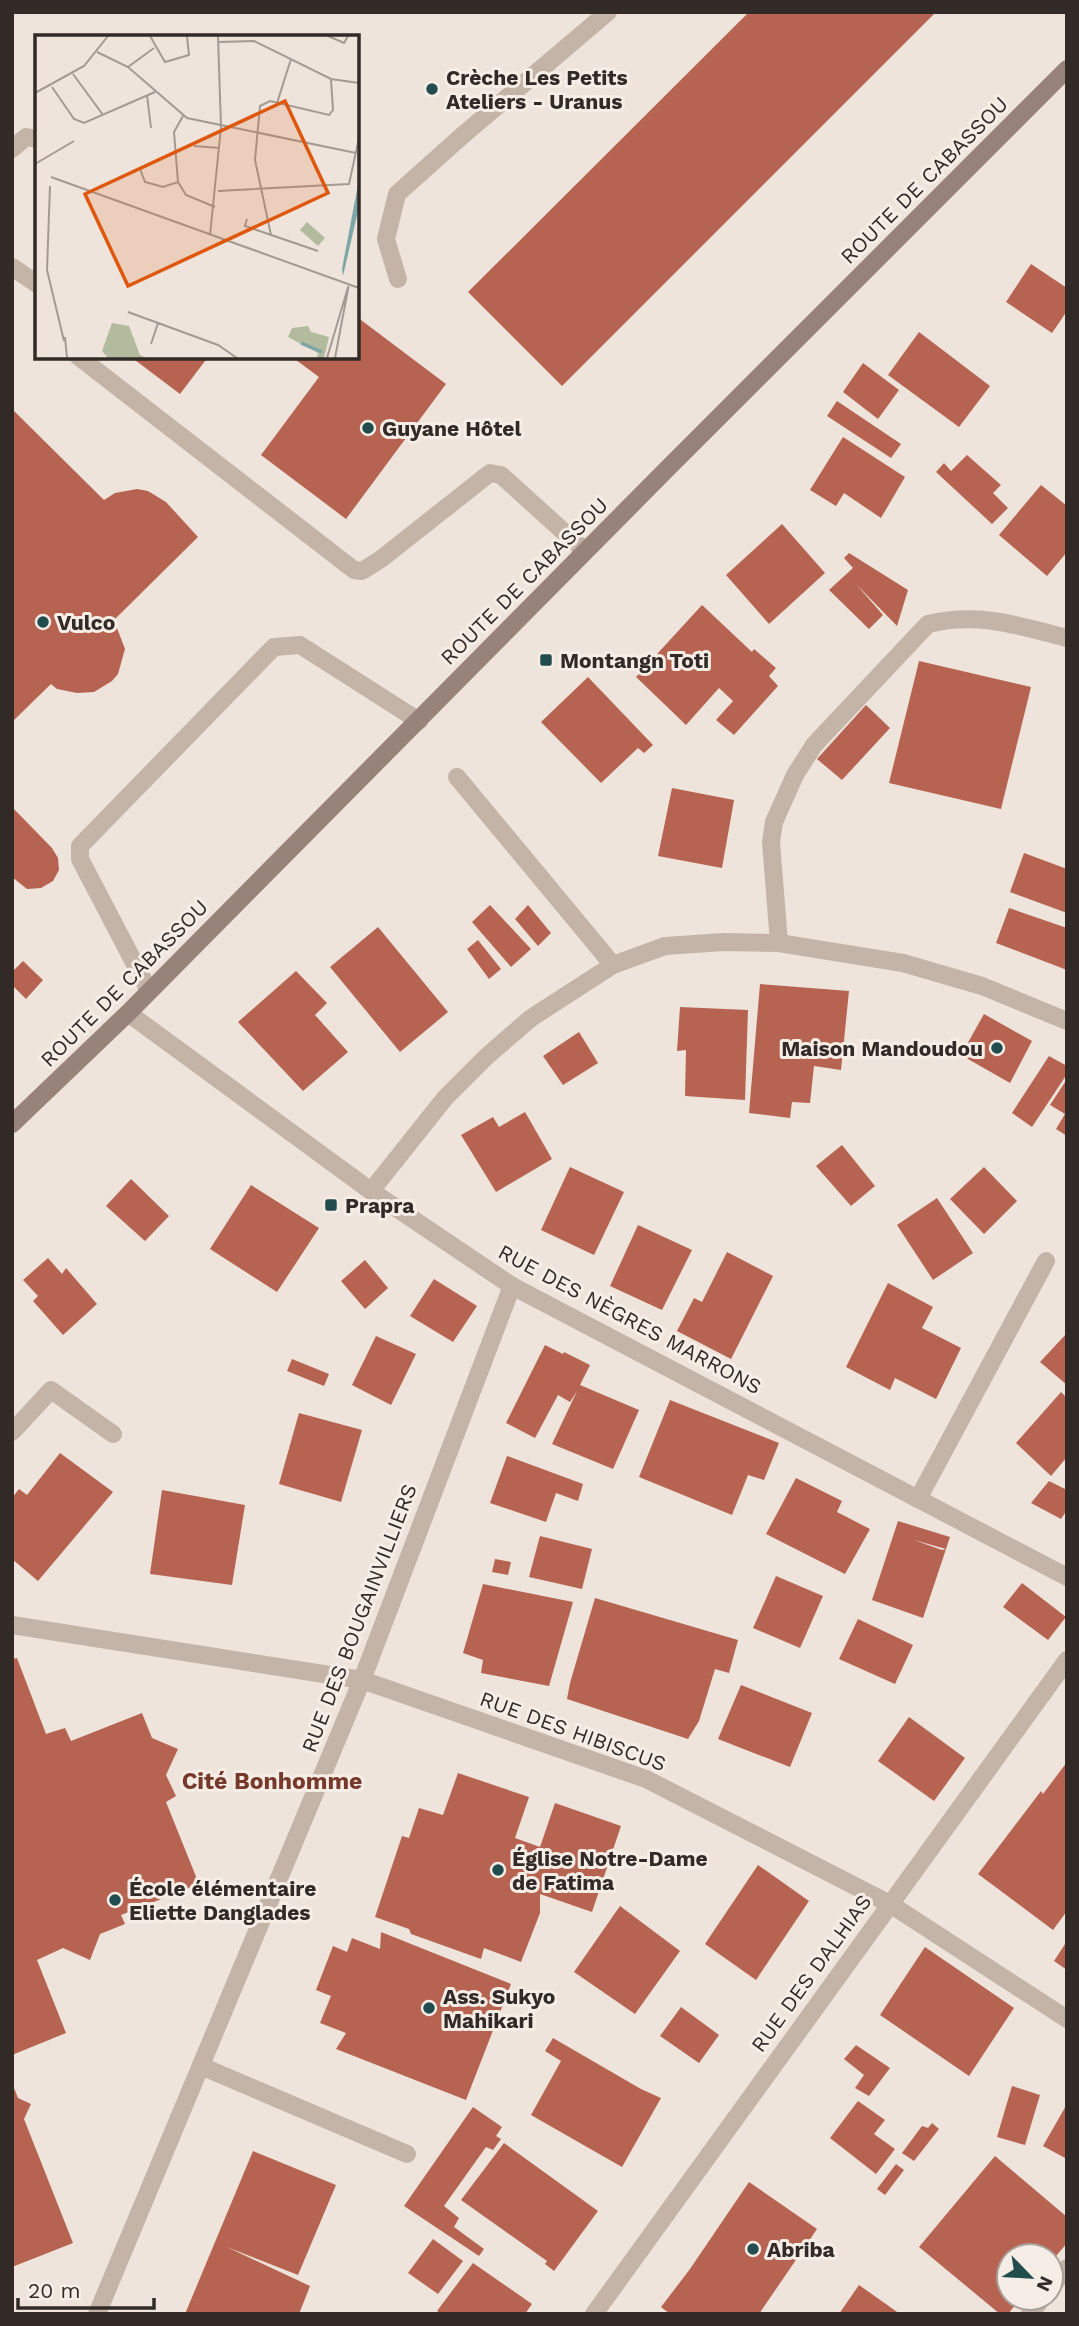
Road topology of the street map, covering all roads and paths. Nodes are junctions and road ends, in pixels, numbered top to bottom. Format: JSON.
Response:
{"nodes":[{"id":1,"x":608,"y":12,"type":"edge"},
{"id":2,"x":1067,"y":69,"type":"edge"},
{"id":3,"x":35,"y":139,"type":"edge"},
{"id":4,"x":12,"y":149,"type":"edge"},
{"id":5,"x":12,"y":267,"type":"edge"},
{"id":6,"x":398,"y":279,"type":"dead end"},
{"id":7,"x":35,"y":283,"type":"edge"},
{"id":8,"x":82,"y":359,"type":"edge"},
{"id":9,"x":585,"y":551,"type":"junction"},
{"id":10,"x":1067,"y":638,"type":"edge"},
{"id":11,"x":419,"y":721,"type":"junction"},
{"id":12,"x":457,"y":777,"type":"dead end"},
{"id":13,"x":779,"y":943,"type":"junction"},
{"id":14,"x":613,"y":965,"type":"junction"},
{"id":15,"x":149,"y":991,"type":"junction"},
{"id":16,"x":128,"y":1013,"type":"junction"},
{"id":17,"x":1067,"y":1021,"type":"edge"},
{"id":18,"x":12,"y":1124,"type":"edge"},
{"id":19,"x":371,"y":1191,"type":"junction"},
{"id":20,"x":1046,"y":1261,"type":"dead end"},
{"id":21,"x":512,"y":1286,"type":"junction"},
{"id":22,"x":12,"y":1432,"type":"edge"},
{"id":23,"x":113,"y":1434,"type":"dead end"},
{"id":24,"x":918,"y":1499,"type":"junction"},
{"id":25,"x":1067,"y":1577,"type":"edge"},
{"id":26,"x":12,"y":1625,"type":"edge"},
{"id":27,"x":1067,"y":1660,"type":"edge"},
{"id":28,"x":362,"y":1680,"type":"junction"},
{"id":29,"x":890,"y":1904,"type":"junction"},
{"id":30,"x":1067,"y":2019,"type":"edge"},
{"id":31,"x":201,"y":2066,"type":"junction"},
{"id":32,"x":407,"y":2154,"type":"dead end"},
{"id":33,"x":97,"y":2314,"type":"edge"},
{"id":34,"x":594,"y":2314,"type":"edge"}],
"edges":[{"from":1,"to":6,"type":"street"},
{"from":2,"to":9,"type":"main road","name":"ROUTE DE CABASSOU"},
{"from":3,"to":4,"type":"street"},
{"from":5,"to":7,"type":"street"},
{"from":8,"to":9,"type":"street"},
{"from":9,"to":11,"type":"main road","name":"ROUTE DE CABASSOU"},
{"from":10,"to":13,"type":"street"},
{"from":11,"to":15,"type":"main road","name":"ROUTE DE CABASSOU"},
{"from":11,"to":15,"type":"street"},
{"from":12,"to":14,"type":"street"},
{"from":13,"to":14,"type":"street"},
{"from":13,"to":17,"type":"street"},
{"from":14,"to":19,"type":"street"},
{"from":15,"to":16,"type":"main road","name":"ROUTE DE CABASSOU"},
{"from":16,"to":18,"type":"main road","name":"ROUTE DE CABASSOU"},
{"from":16,"to":19,"type":"street","name":"RUE DES NÈGRES MARRONS"},
{"from":19,"to":21,"type":"street","name":"RUE DES NÈGRES MARRONS"},
{"from":20,"to":24,"type":"street"},
{"from":21,"to":24,"type":"street","name":"RUE DES NÈGRES MARRONS"},
{"from":21,"to":28,"type":"street","name":"RUE DES BOUGAINVILLIERS"},
{"from":22,"to":23,"type":"street"},
{"from":24,"to":25,"type":"street","name":"RUE DES NÈGRES MARRONS"},
{"from":26,"to":28,"type":"street","name":"RUE DES HIBISCUS"},
{"from":27,"to":29,"type":"street","name":"RUE DES DALHIAS"},
{"from":28,"to":29,"type":"street","name":"RUE DES HIBISCUS"},
{"from":28,"to":31,"type":"street","name":"RUE DES BOUGAINVILLIERS"},
{"from":29,"to":30,"type":"street","name":"RUE DES HIBISCUS"},
{"from":29,"to":34,"type":"street","name":"RUE DES DALHIAS"},
{"from":31,"to":32,"type":"street"},
{"from":31,"to":33,"type":"street","name":"RUE DES BOUGAINVILLIERS"}]}
